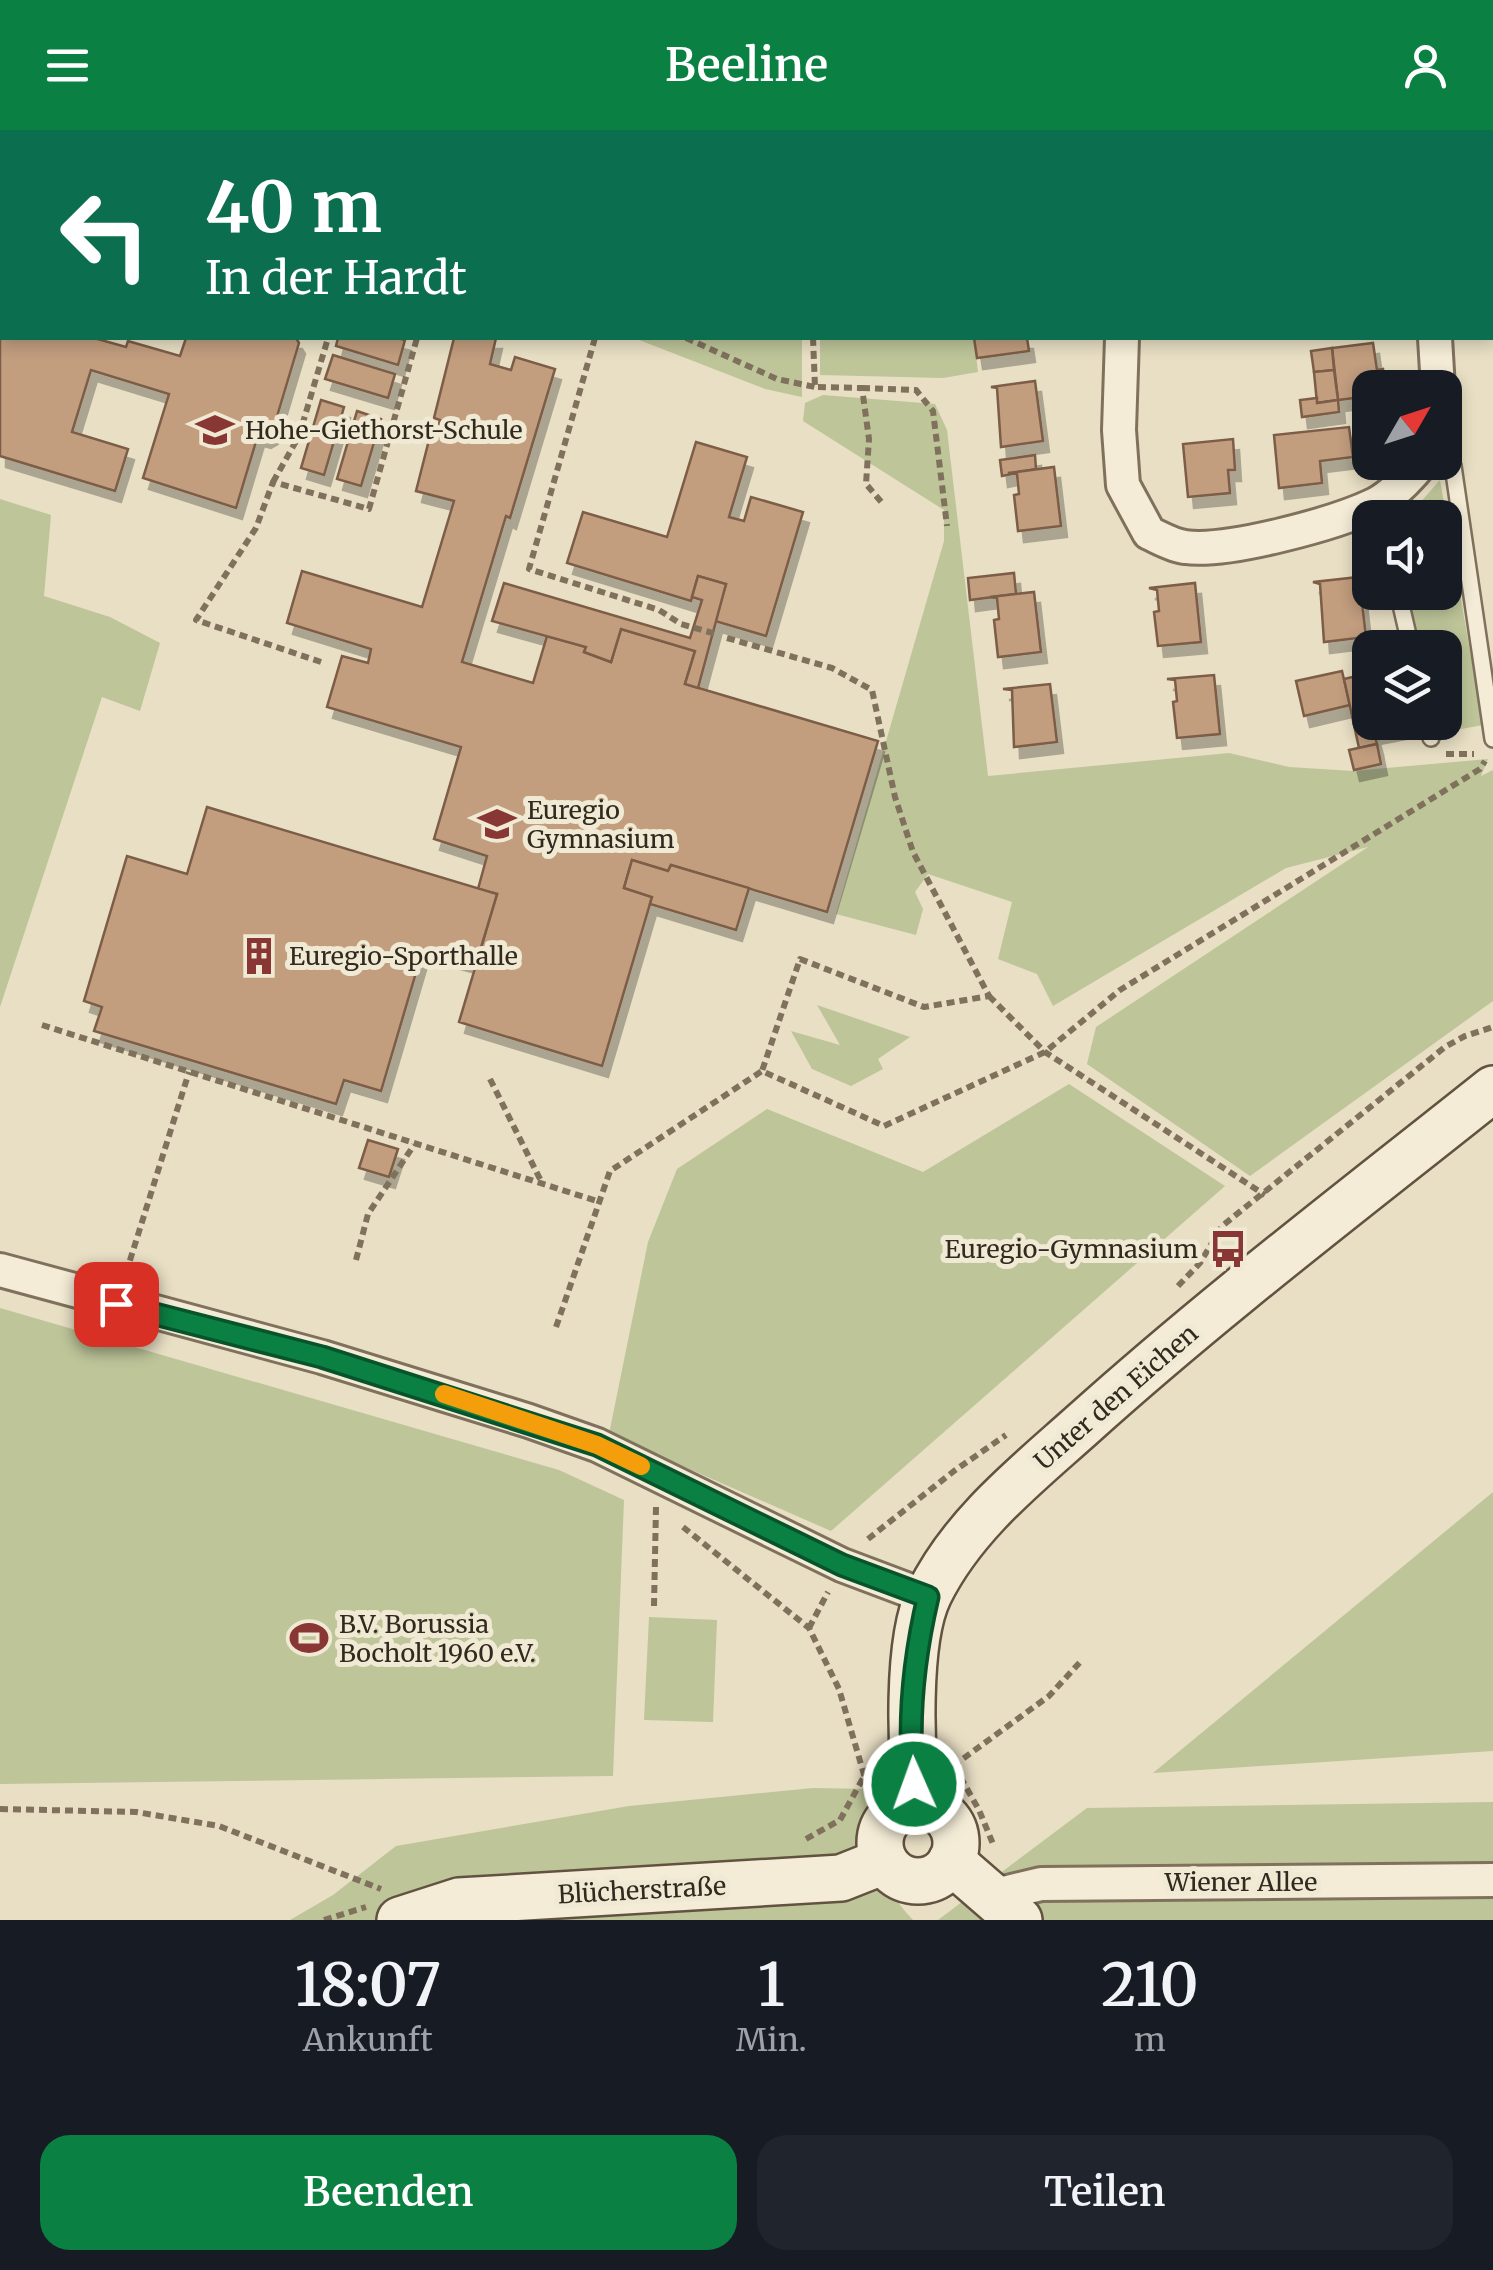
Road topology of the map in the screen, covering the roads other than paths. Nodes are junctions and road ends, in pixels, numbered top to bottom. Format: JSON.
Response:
{"nodes":[{"id":1,"x":1122,"y":340,"type":"edge"},
{"id":2,"x":1435,"y":340,"type":"edge"},
{"id":3,"x":1437,"y":370,"type":"edge"},
{"id":4,"x":1407,"y":480,"type":"edge"},
{"id":5,"x":1456,"y":480,"type":"edge"},
{"id":6,"x":1388,"y":500,"type":"edge"},
{"id":7,"x":1352,"y":516,"type":"edge"},
{"id":8,"x":1492,"y":749,"type":"edge"},
{"id":9,"x":1493,"y":1088,"type":"edge"},
{"id":10,"x":0,"y":1270,"type":"edge"},
{"id":11,"x":928,"y":1597,"type":"junction"},
{"id":12,"x":917,"y":1805,"type":"junction"},
{"id":13,"x":884,"y":1860,"type":"junction"},
{"id":14,"x":951,"y":1861,"type":"junction"},
{"id":15,"x":1493,"y":1880,"type":"edge"},
{"id":16,"x":391,"y":1905,"type":"edge"},
{"id":17,"x":1005,"y":1908,"type":"edge"}],
"edges":[{"from":1,"to":7,"type":"street"},
{"from":2,"to":3,"type":"street"},
{"from":4,"to":6,"type":"street"},
{"from":5,"to":8,"type":"lane"},
{"from":9,"to":11,"type":"street","name":"Unter den Eichen"},
{"from":10,"to":11,"type":"street"},
{"from":11,"to":12,"type":"street","name":"Unter den Eichen"},
{"from":12,"to":13,"type":"street"},
{"from":12,"to":14,"type":"street"},
{"from":13,"to":14,"type":"street"},
{"from":13,"to":16,"type":"street","name":"Blücherstraße"},
{"from":14,"to":17,"type":"street"},
{"from":15,"to":17,"type":"street","name":"Wiener Allee"}]}
